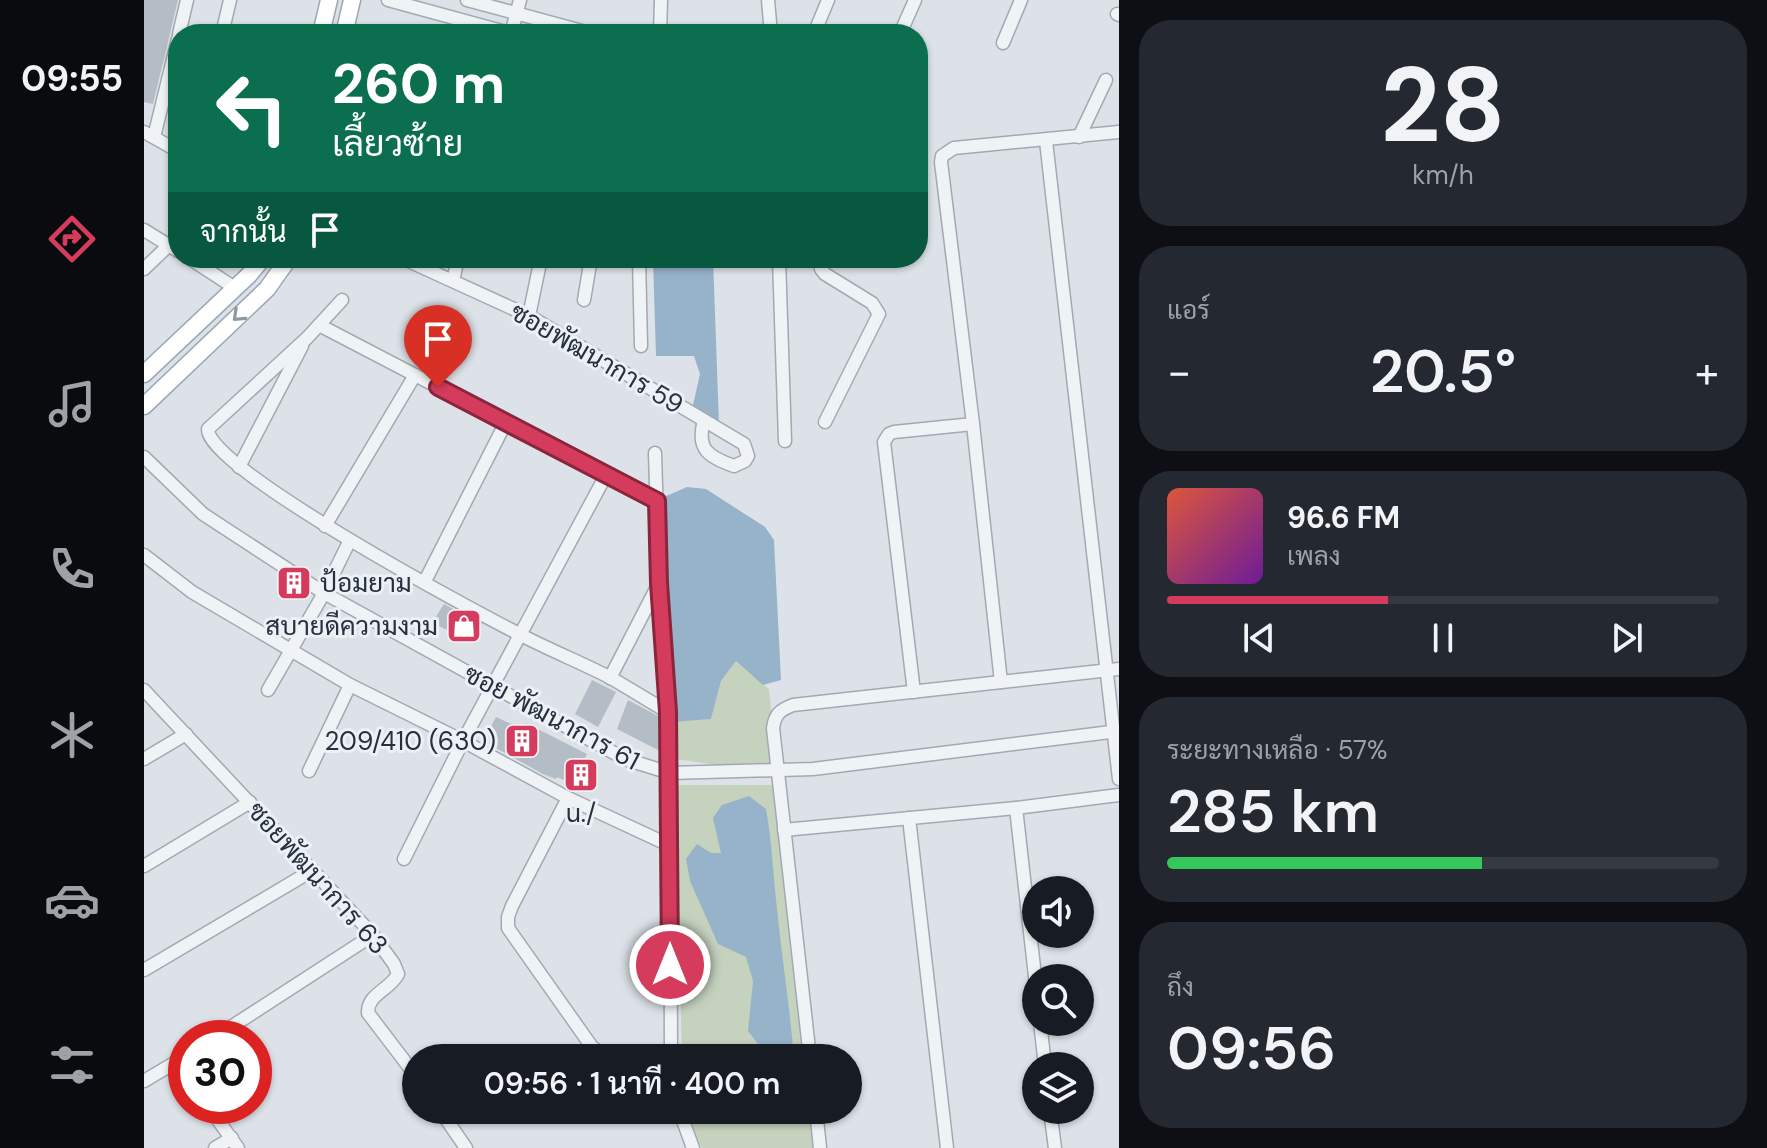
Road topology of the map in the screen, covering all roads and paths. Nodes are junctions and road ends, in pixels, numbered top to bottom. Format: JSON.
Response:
{"nodes":[{"id":1,"x":187,"y":0,"type":"edge"},
{"id":2,"x":230,"y":0,"type":"edge"},
{"id":3,"x":329,"y":0,"type":"edge"},
{"id":4,"x":352,"y":0,"type":"edge"},
{"id":5,"x":388,"y":0,"type":"edge"},
{"id":6,"x":467,"y":0,"type":"edge"},
{"id":7,"x":661,"y":0,"type":"edge"},
{"id":8,"x":768,"y":0,"type":"edge"},
{"id":9,"x":828,"y":0,"type":"edge"},
{"id":10,"x":915,"y":0,"type":"edge"},
{"id":11,"x":1021,"y":0,"type":"edge"},
{"id":12,"x":518,"y":6,"type":"edge"},
{"id":13,"x":182,"y":24,"type":"edge"},
{"id":14,"x":224,"y":24,"type":"edge"},
{"id":15,"x":323,"y":24,"type":"edge"},
{"id":16,"x":346,"y":24,"type":"edge"},
{"id":17,"x":476,"y":24,"type":"edge"},
{"id":18,"x":566,"y":24,"type":"edge"},
{"id":19,"x":660,"y":24,"type":"edge"},
{"id":20,"x":768,"y":24,"type":"edge"},
{"id":21,"x":818,"y":24,"type":"edge"},
{"id":22,"x":904,"y":24,"type":"edge"},
{"id":23,"x":1003,"y":43,"type":"dead end"},
{"id":24,"x":168,"y":72,"type":"edge"},
{"id":25,"x":1106,"y":80,"type":"dead end"},
{"id":26,"x":1119,"y":132,"type":"edge"},
{"id":27,"x":149,"y":135,"type":"edge"},
{"id":28,"x":1079,"y":137,"type":"junction"},
{"id":29,"x":1046,"y":141,"type":"junction"},
{"id":30,"x":168,"y":145,"type":"edge"},
{"id":31,"x":144,"y":230,"type":"edge"},
{"id":32,"x":168,"y":244,"type":"edge"},
{"id":33,"x":168,"y":252,"type":"edge"},
{"id":34,"x":204,"y":268,"type":"edge"},
{"id":35,"x":254,"y":268,"type":"edge"},
{"id":36,"x":282,"y":268,"type":"edge"},
{"id":37,"x":424,"y":268,"type":"edge"},
{"id":38,"x":456,"y":268,"type":"edge"},
{"id":39,"x":539,"y":268,"type":"edge"},
{"id":40,"x":589,"y":268,"type":"edge"},
{"id":41,"x":639,"y":268,"type":"edge"},
{"id":42,"x":779,"y":268,"type":"edge"},
{"id":43,"x":821,"y":268,"type":"edge"},
{"id":44,"x":144,"y":269,"type":"edge"},
{"id":45,"x":453,"y":281,"type":"junction"},
{"id":46,"x":235,"y":288,"type":"junction"},
{"id":47,"x":342,"y":300,"type":"dead end"},
{"id":48,"x":584,"y":300,"type":"dead end"},
{"id":49,"x":529,"y":316,"type":"junction"},
{"id":50,"x":319,"y":325,"type":"junction"},
{"id":51,"x":307,"y":338,"type":"junction"},
{"id":52,"x":641,"y":346,"type":"dead end"},
{"id":53,"x":144,"y":374,"type":"edge"},
{"id":54,"x":415,"y":375,"type":"junction"},
{"id":55,"x":144,"y":406,"type":"edge"},
{"id":56,"x":704,"y":420,"type":"dead end"},
{"id":57,"x":506,"y":422,"type":"junction"},
{"id":58,"x":825,"y":422,"type":"dead end"},
{"id":59,"x":973,"y":424,"type":"junction"},
{"id":60,"x":785,"y":441,"type":"dead end"},
{"id":61,"x":655,"y":453,"type":"dead end"},
{"id":62,"x":144,"y":457,"type":"edge"},
{"id":63,"x":239,"y":467,"type":"junction"},
{"id":64,"x":606,"y":475,"type":"junction"},
{"id":65,"x":657,"y":501,"type":"junction"},
{"id":66,"x":325,"y":526,"type":"junction"},
{"id":67,"x":349,"y":542,"type":"junction"},
{"id":68,"x":144,"y":555,"type":"edge"},
{"id":69,"x":425,"y":581,"type":"junction"},
{"id":70,"x":659,"y":583,"type":"junction"},
{"id":71,"x":324,"y":593,"type":"junction"},
{"id":72,"x":521,"y":636,"type":"junction"},
{"id":73,"x":290,"y":651,"type":"junction"},
{"id":74,"x":1113,"y":669,"type":"edge"},
{"id":75,"x":610,"y":678,"type":"junction"},
{"id":76,"x":1001,"y":682,"type":"junction"},
{"id":77,"x":350,"y":685,"type":"junction"},
{"id":78,"x":493,"y":687,"type":"junction"},
{"id":79,"x":144,"y":690,"type":"edge"},
{"id":80,"x":268,"y":690,"type":"dead end"},
{"id":81,"x":914,"y":692,"type":"junction"},
{"id":82,"x":668,"y":712,"type":"junction"},
{"id":83,"x":1116,"y":732,"type":"edge"},
{"id":84,"x":186,"y":734,"type":"junction"},
{"id":85,"x":463,"y":741,"type":"junction"},
{"id":86,"x":144,"y":759,"type":"edge"},
{"id":87,"x":309,"y":771,"type":"dead end"},
{"id":88,"x":778,"y":771,"type":"junction"},
{"id":89,"x":670,"y":773,"type":"junction"},
{"id":90,"x":1119,"y":779,"type":"edge"},
{"id":91,"x":1119,"y":795,"type":"edge"},
{"id":92,"x":568,"y":798,"type":"junction"},
{"id":93,"x":250,"y":802,"type":"junction"},
{"id":94,"x":1016,"y":808,"type":"junction"},
{"id":95,"x":909,"y":818,"type":"junction"},
{"id":96,"x":784,"y":830,"type":"junction"},
{"id":97,"x":669,"y":845,"type":"junction"},
{"id":98,"x":404,"y":859,"type":"dead end"},
{"id":99,"x":144,"y":866,"type":"edge"},
{"id":100,"x":313,"y":870,"type":"junction"},
{"id":101,"x":373,"y":935,"type":"junction"},
{"id":102,"x":1034,"y":964,"type":"edge"},
{"id":103,"x":144,"y":970,"type":"edge"},
{"id":104,"x":242,"y":1020,"type":"edge"},
{"id":105,"x":590,"y":1044,"type":"edge"},
{"id":106,"x":671,"y":1044,"type":"edge"},
{"id":107,"x":808,"y":1044,"type":"edge"},
{"id":108,"x":402,"y":1058,"type":"edge"},
{"id":109,"x":168,"y":1067,"type":"edge"},
{"id":110,"x":144,"y":1081,"type":"edge"},
{"id":111,"x":221,"y":1124,"type":"edge"},
{"id":112,"x":450,"y":1124,"type":"edge"},
{"id":113,"x":684,"y":1124,"type":"edge"},
{"id":114,"x":817,"y":1124,"type":"edge"},
{"id":115,"x":1052,"y":1124,"type":"edge"},
{"id":116,"x":235,"y":1143,"type":"edge"},
{"id":117,"x":215,"y":1148,"type":"edge"},
{"id":118,"x":466,"y":1148,"type":"edge"},
{"id":119,"x":693,"y":1148,"type":"edge"},
{"id":120,"x":820,"y":1148,"type":"edge"},
{"id":121,"x":947,"y":1148,"type":"edge"},
{"id":122,"x":1055,"y":1148,"type":"edge"}],
"edges":[{"from":1,"to":13,"type":"street"},
{"from":2,"to":14,"type":"street"},
{"from":3,"to":15,"type":"main road"},
{"from":4,"to":16,"type":"main road"},
{"from":5,"to":17,"type":"street"},
{"from":6,"to":12,"type":"street"},
{"from":7,"to":19,"type":"street"},
{"from":8,"to":20,"type":"street"},
{"from":9,"to":21,"type":"street"},
{"from":10,"to":22,"type":"street"},
{"from":11,"to":23,"type":"street"},
{"from":12,"to":18,"type":"street"},
{"from":24,"to":27,"type":"street"},
{"from":25,"to":28,"type":"street"},
{"from":26,"to":28,"type":"street"},
{"from":27,"to":30,"type":"street"},
{"from":28,"to":29,"type":"street"},
{"from":29,"to":59,"type":"street"},
{"from":29,"to":74,"type":"street"},
{"from":31,"to":32,"type":"street"},
{"from":33,"to":44,"type":"street"},
{"from":34,"to":46,"type":"street"},
{"from":35,"to":46,"type":"main road"},
{"from":36,"to":55,"type":"main road","one_way":true},
{"from":37,"to":45,"type":"street","name":"ซอยพัฒนาการ 59"},
{"from":38,"to":45,"type":"street"},
{"from":39,"to":49,"type":"street"},
{"from":40,"to":48,"type":"street"},
{"from":41,"to":52,"type":"street"},
{"from":42,"to":60,"type":"street"},
{"from":43,"to":58,"type":"street"},
{"from":45,"to":49,"type":"street","name":"ซอยพัฒนาการ 59"},
{"from":46,"to":53,"type":"main road"},
{"from":47,"to":50,"type":"street"},
{"from":49,"to":56,"type":"street","name":"ซอยพัฒนาการ 59"},
{"from":50,"to":51,"type":"street"},
{"from":50,"to":54,"type":"street"},
{"from":51,"to":63,"type":"street"},
{"from":51,"to":63,"type":"street"},
{"from":54,"to":57,"type":"street"},
{"from":54,"to":66,"type":"street"},
{"from":57,"to":64,"type":"street"},
{"from":57,"to":69,"type":"street"},
{"from":59,"to":76,"type":"street"},
{"from":59,"to":81,"type":"street"},
{"from":61,"to":65,"type":"street"},
{"from":62,"to":71,"type":"street","name":"ซอย พัฒนาการ 61"},
{"from":63,"to":66,"type":"street"},
{"from":64,"to":65,"type":"street"},
{"from":64,"to":72,"type":"street"},
{"from":65,"to":70,"type":"street"},
{"from":66,"to":67,"type":"street"},
{"from":67,"to":69,"type":"street"},
{"from":67,"to":71,"type":"street"},
{"from":68,"to":73,"type":"street"},
{"from":69,"to":72,"type":"street"},
{"from":70,"to":75,"type":"street"},
{"from":70,"to":82,"type":"street"},
{"from":71,"to":73,"type":"street"},
{"from":71,"to":78,"type":"street","name":"ซอย พัฒนาการ 61"},
{"from":72,"to":75,"type":"street"},
{"from":72,"to":78,"type":"street"},
{"from":73,"to":77,"type":"street"},
{"from":73,"to":80,"type":"street"},
{"from":74,"to":76,"type":"street"},
{"from":74,"to":83,"type":"street"},
{"from":75,"to":82,"type":"street"},
{"from":76,"to":81,"type":"street"},
{"from":77,"to":85,"type":"street"},
{"from":77,"to":87,"type":"street"},
{"from":78,"to":85,"type":"street"},
{"from":78,"to":89,"type":"street","name":"ซอย พัฒนาการ 61"},
{"from":79,"to":84,"type":"street","name":"ซอยพัฒนาการ 63"},
{"from":81,"to":88,"type":"street"},
{"from":82,"to":89,"type":"street"},
{"from":83,"to":88,"type":"street","name":"ซอย พัฒนาการ 61"},
{"from":83,"to":90,"type":"street"},
{"from":84,"to":86,"type":"street"},
{"from":84,"to":93,"type":"street","name":"ซอยพัฒนาการ 63"},
{"from":85,"to":92,"type":"street"},
{"from":85,"to":98,"type":"street"},
{"from":88,"to":89,"type":"street","name":"ซอย พัฒนาการ 61"},
{"from":88,"to":96,"type":"street"},
{"from":89,"to":97,"type":"street"},
{"from":91,"to":94,"type":"street"},
{"from":92,"to":97,"type":"street"},
{"from":92,"to":105,"type":"street"},
{"from":93,"to":99,"type":"street"},
{"from":93,"to":100,"type":"street","name":"ซอยพัฒนาการ 63"},
{"from":94,"to":95,"type":"street"},
{"from":94,"to":102,"type":"street"},
{"from":95,"to":96,"type":"street"},
{"from":95,"to":121,"type":"street"},
{"from":96,"to":107,"type":"street"},
{"from":97,"to":106,"type":"street"},
{"from":100,"to":101,"type":"street","name":"ซอยพัฒนาการ 63"},
{"from":100,"to":103,"type":"street"},
{"from":101,"to":104,"type":"street"},
{"from":101,"to":108,"type":"street","name":"ซอยพัฒนาการ 63"},
{"from":109,"to":110,"type":"street"},
{"from":111,"to":116,"type":"street"},
{"from":112,"to":118,"type":"street"},
{"from":113,"to":119,"type":"street"},
{"from":114,"to":120,"type":"street"},
{"from":115,"to":122,"type":"street"},
{"from":116,"to":117,"type":"street"}]}
